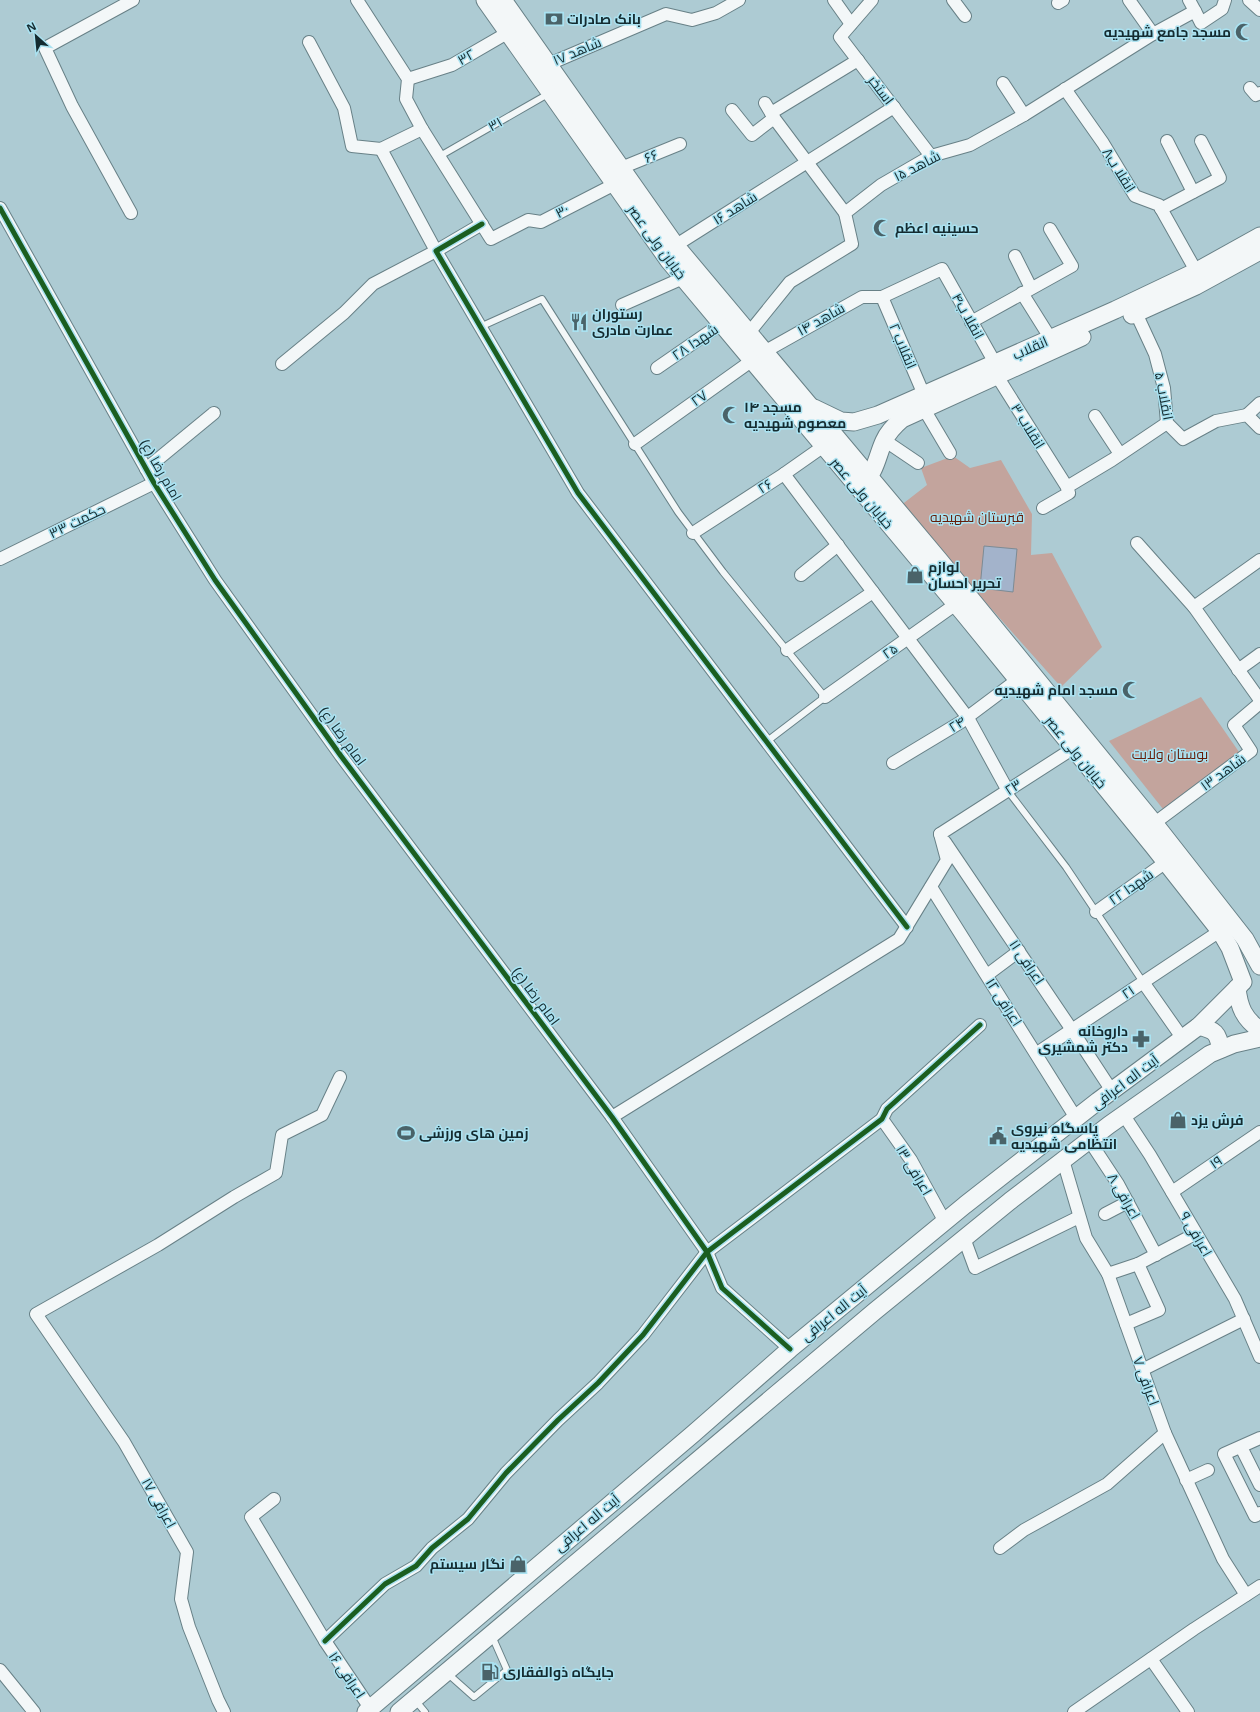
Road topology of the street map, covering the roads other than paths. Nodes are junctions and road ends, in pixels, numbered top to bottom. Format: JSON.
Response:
{"nodes":[{"id":1,"x":133,"y":0,"type":"edge"},
{"id":2,"x":357,"y":0,"type":"edge"},
{"id":3,"x":485,"y":0,"type":"edge"},
{"id":4,"x":503,"y":0,"type":"edge"},
{"id":5,"x":738,"y":0,"type":"edge"},
{"id":6,"x":834,"y":0,"type":"edge"},
{"id":7,"x":872,"y":0,"type":"edge"},
{"id":8,"x":953,"y":0,"type":"edge"},
{"id":9,"x":1129,"y":0,"type":"edge"},
{"id":10,"x":1189,"y":0,"type":"edge"},
{"id":11,"x":1225,"y":0,"type":"edge"},
{"id":12,"x":1249,"y":0,"type":"edge"},
{"id":13,"x":1260,"y":10,"type":"edge"},
{"id":14,"x":1195,"y":11,"type":"junction"},
{"id":15,"x":965,"y":16,"type":"dead end"},
{"id":16,"x":851,"y":24,"type":"junction"},
{"id":17,"x":514,"y":29,"type":"junction"},
{"id":18,"x":1153,"y":34,"type":"junction"},
{"id":19,"x":309,"y":42,"type":"dead end"},
{"id":20,"x":858,"y":60,"type":"junction"},
{"id":21,"x":541,"y":67,"type":"junction"},
{"id":22,"x":408,"y":79,"type":"junction"},
{"id":23,"x":1003,"y":83,"type":"dead end"},
{"id":24,"x":1065,"y":88,"type":"junction"},
{"id":25,"x":550,"y":93,"type":"junction"},
{"id":26,"x":894,"y":107,"type":"junction"},
{"id":27,"x":732,"y":110,"type":"dead end"},
{"id":28,"x":770,"y":111,"type":"junction"},
{"id":29,"x":1024,"y":115,"type":"junction"},
{"id":30,"x":422,"y":128,"type":"junction"},
{"id":31,"x":1167,"y":141,"type":"dead end"},
{"id":32,"x":1201,"y":141,"type":"dead end"},
{"id":33,"x":680,"y":144,"type":"dead end"},
{"id":34,"x":381,"y":149,"type":"junction"},
{"id":35,"x":440,"y":156,"type":"junction"},
{"id":36,"x":931,"y":156,"type":"junction"},
{"id":37,"x":807,"y":162,"type":"junction"},
{"id":38,"x":621,"y":168,"type":"junction"},
{"id":39,"x":615,"y":184,"type":"junction"},
{"id":40,"x":1193,"y":192,"type":"junction"},
{"id":41,"x":0,"y":208,"type":"edge"},
{"id":42,"x":1161,"y":209,"type":"junction"},
{"id":43,"x":131,"y":213,"type":"dead end"},
{"id":44,"x":845,"y":213,"type":"junction"},
{"id":45,"x":482,"y":224,"type":"junction"},
{"id":46,"x":1050,"y":229,"type":"dead end"},
{"id":47,"x":1260,"y":236,"type":"edge"},
{"id":48,"x":670,"y":249,"type":"junction"},
{"id":49,"x":1260,"y":251,"type":"edge"},
{"id":50,"x":436,"y":252,"type":"junction"},
{"id":51,"x":1015,"y":256,"type":"dead end"},
{"id":52,"x":689,"y":274,"type":"junction"},
{"id":53,"x":1200,"y":277,"type":"junction"},
{"id":54,"x":1027,"y":291,"type":"junction"},
{"id":55,"x":882,"y":297,"type":"junction"},
{"id":56,"x":622,"y":305,"type":"dead end"},
{"id":57,"x":1136,"y":313,"type":"junction"},
{"id":58,"x":727,"y":320,"type":"junction"},
{"id":59,"x":971,"y":322,"type":"junction"},
{"id":60,"x":480,"y":327,"type":"junction"},
{"id":61,"x":742,"y":338,"type":"junction"},
{"id":62,"x":1053,"y":344,"type":"junction"},
{"id":63,"x":758,"y":356,"type":"junction"},
{"id":64,"x":282,"y":364,"type":"dead end"},
{"id":65,"x":657,"y":368,"type":"dead end"},
{"id":66,"x":996,"y":370,"type":"junction"},
{"id":67,"x":924,"y":402,"type":"junction"},
{"id":68,"x":1260,"y":403,"type":"edge"},
{"id":69,"x":802,"y":409,"type":"junction"},
{"id":70,"x":214,"y":413,"type":"dead end"},
{"id":71,"x":1247,"y":415,"type":"junction"},
{"id":72,"x":1095,"y":416,"type":"dead end"},
{"id":73,"x":1167,"y":423,"type":"junction"},
{"id":74,"x":1260,"y":428,"type":"edge"},
{"id":75,"x":884,"y":440,"type":"junction"},
{"id":76,"x":830,"y":442,"type":"junction"},
{"id":77,"x":635,"y":444,"type":"junction"},
{"id":78,"x":950,"y":453,"type":"dead end"},
{"id":79,"x":1120,"y":454,"type":"junction"},
{"id":80,"x":918,"y":463,"type":"dead end"},
{"id":81,"x":146,"y":469,"type":"junction"},
{"id":82,"x":784,"y":474,"type":"junction"},
{"id":83,"x":863,"y":482,"type":"junction"},
{"id":84,"x":154,"y":483,"type":"junction"},
{"id":85,"x":1067,"y":487,"type":"junction"},
{"id":86,"x":1043,"y":508,"type":"dead end"},
{"id":87,"x":694,"y":533,"type":"junction"},
{"id":88,"x":1137,"y":543,"type":"dead end"},
{"id":89,"x":838,"y":545,"type":"junction"},
{"id":90,"x":0,"y":559,"type":"edge"},
{"id":91,"x":1260,"y":560,"type":"edge"},
{"id":92,"x":801,"y":575,"type":"dead end"},
{"id":93,"x":873,"y":592,"type":"junction"},
{"id":94,"x":956,"y":604,"type":"junction"},
{"id":95,"x":1194,"y":607,"type":"junction"},
{"id":96,"x":908,"y":638,"type":"junction"},
{"id":97,"x":787,"y":650,"type":"junction"},
{"id":98,"x":1260,"y":654,"type":"edge"},
{"id":99,"x":1238,"y":670,"type":"junction"},
{"id":100,"x":1017,"y":680,"type":"junction"},
{"id":101,"x":825,"y":697,"type":"junction"},
{"id":102,"x":1260,"y":701,"type":"edge"},
{"id":103,"x":968,"y":718,"type":"junction"},
{"id":104,"x":1240,"y":735,"type":"junction"},
{"id":105,"x":766,"y":742,"type":"junction"},
{"id":106,"x":1080,"y":744,"type":"junction"},
{"id":107,"x":1260,"y":753,"type":"edge"},
{"id":108,"x":893,"y":763,"type":"dead end"},
{"id":109,"x":1008,"y":791,"type":"junction"},
{"id":110,"x":1148,"y":828,"type":"junction"},
{"id":111,"x":940,"y":834,"type":"junction"},
{"id":112,"x":1166,"y":862,"type":"junction"},
{"id":113,"x":931,"y":887,"type":"junction"},
{"id":114,"x":1096,"y":912,"type":"junction"},
{"id":115,"x":907,"y":927,"type":"junction"},
{"id":116,"x":1220,"y":931,"type":"junction"},
{"id":117,"x":1019,"y":951,"type":"junction"},
{"id":118,"x":1260,"y":966,"type":"edge"},
{"id":119,"x":1260,"y":974,"type":"edge"},
{"id":120,"x":987,"y":976,"type":"junction"},
{"id":121,"x":1143,"y":982,"type":"junction"},
{"id":122,"x":1240,"y":985,"type":"junction"},
{"id":123,"x":980,"y":1025,"type":"dead end"},
{"id":124,"x":1199,"y":1026,"type":"junction"},
{"id":125,"x":1072,"y":1030,"type":"junction"},
{"id":126,"x":1260,"y":1030,"type":"edge"},
{"id":127,"x":1260,"y":1038,"type":"edge"},
{"id":128,"x":1182,"y":1039,"type":"junction"},
{"id":129,"x":1221,"y":1049,"type":"junction"},
{"id":130,"x":1037,"y":1053,"type":"junction"},
{"id":131,"x":340,"y":1077,"type":"dead end"},
{"id":132,"x":1112,"y":1091,"type":"junction"},
{"id":133,"x":1123,"y":1114,"type":"junction"},
{"id":134,"x":612,"y":1117,"type":"junction"},
{"id":135,"x":1076,"y":1118,"type":"junction"},
{"id":136,"x":882,"y":1119,"type":"junction"},
{"id":137,"x":1260,"y":1132,"type":"edge"},
{"id":138,"x":1089,"y":1140,"type":"junction"},
{"id":139,"x":1063,"y":1160,"type":"junction"},
{"id":140,"x":1172,"y":1192,"type":"junction"},
{"id":141,"x":1128,"y":1202,"type":"junction"},
{"id":142,"x":1105,"y":1214,"type":"dead end"},
{"id":143,"x":1079,"y":1217,"type":"junction"},
{"id":144,"x":945,"y":1222,"type":"junction"},
{"id":145,"x":1195,"y":1234,"type":"junction"},
{"id":146,"x":964,"y":1238,"type":"junction"},
{"id":147,"x":707,"y":1252,"type":"junction"},
{"id":148,"x":1156,"y":1255,"type":"junction"},
{"id":149,"x":1138,"y":1264,"type":"junction"},
{"id":150,"x":1108,"y":1274,"type":"junction"},
{"id":151,"x":1244,"y":1320,"type":"junction"},
{"id":152,"x":1126,"y":1324,"type":"junction"},
{"id":153,"x":790,"y":1349,"type":"junction"},
{"id":154,"x":1260,"y":1357,"type":"edge"},
{"id":155,"x":1142,"y":1370,"type":"junction"},
{"id":156,"x":1165,"y":1433,"type":"junction"},
{"id":157,"x":1260,"y":1438,"type":"edge"},
{"id":158,"x":1241,"y":1447,"type":"junction"},
{"id":159,"x":1208,"y":1470,"type":"dead end"},
{"id":160,"x":1186,"y":1480,"type":"junction"},
{"id":161,"x":1260,"y":1485,"type":"edge"},
{"id":162,"x":274,"y":1499,"type":"dead end"},
{"id":163,"x":1260,"y":1513,"type":"edge"},
{"id":164,"x":1000,"y":1548,"type":"dead end"},
{"id":165,"x":1260,"y":1586,"type":"edge"},
{"id":166,"x":1246,"y":1595,"type":"junction"},
{"id":167,"x":478,"y":1616,"type":"junction"},
{"id":168,"x":492,"y":1634,"type":"junction"},
{"id":169,"x":325,"y":1641,"type":"junction"},
{"id":170,"x":1151,"y":1660,"type":"junction"},
{"id":171,"x":0,"y":1670,"type":"edge"},
{"id":172,"x":446,"y":1672,"type":"junction"},
{"id":173,"x":414,"y":1699,"type":"junction"},
{"id":174,"x":368,"y":1710,"type":"edge"},
{"id":175,"x":34,"y":1712,"type":"edge"},
{"id":176,"x":224,"y":1712,"type":"edge"},
{"id":177,"x":399,"y":1712,"type":"edge"},
{"id":178,"x":425,"y":1712,"type":"edge"},
{"id":179,"x":1074,"y":1712,"type":"edge"},
{"id":180,"x":1188,"y":1712,"type":"edge"}],
"edges":[{"from":1,"to":43,"type":"street"},
{"from":2,"to":22,"type":"street"},
{"from":3,"to":17,"type":"main road","name":"خیابان ولی عصر"},
{"from":4,"to":17,"type":"main road","name":"خیابان ولی عصر"},
{"from":5,"to":21,"type":"street","name":"شاهد ۱۷"},
{"from":6,"to":16,"type":"street"},
{"from":7,"to":16,"type":"street","name":"استخر"},
{"from":8,"to":15,"type":"street"},
{"from":9,"to":18,"type":"street"},
{"from":10,"to":14,"type":"street"},
{"from":11,"to":14,"type":"street"},
{"from":12,"to":13,"type":"street"},
{"from":14,"to":18,"type":"street","name":"شاهد ۱۵"},
{"from":16,"to":20,"type":"street","name":"استخر"},
{"from":17,"to":21,"type":"main road","name":"خیابان ولی عصر"},
{"from":17,"to":22,"type":"street","name":"۳۲"},
{"from":18,"to":24,"type":"street","name":"شاهد ۱۵"},
{"from":19,"to":34,"type":"street"},
{"from":20,"to":26,"type":"street","name":"استخر"},
{"from":20,"to":28,"type":"street"},
{"from":21,"to":25,"type":"main road","name":"خیابان ولی عصر"},
{"from":21,"to":38,"type":"main road","name":"خیابان ولی عصر"},
{"from":22,"to":30,"type":"street"},
{"from":23,"to":29,"type":"street"},
{"from":24,"to":29,"type":"street","name":"شاهد ۱۵"},
{"from":24,"to":42,"type":"street","name":"انقلا ب۸"},
{"from":25,"to":35,"type":"lane","name":"۳۱"},
{"from":25,"to":39,"type":"main road","name":"خیابان ولی عصر"},
{"from":26,"to":36,"type":"street","name":"استخر"},
{"from":26,"to":37,"type":"street","name":"شاهد ۱۶"},
{"from":27,"to":28,"type":"street"},
{"from":28,"to":37,"type":"street"},
{"from":29,"to":36,"type":"street","name":"شاهد ۱۵"},
{"from":30,"to":34,"type":"street"},
{"from":30,"to":35,"type":"street"},
{"from":31,"to":40,"type":"street"},
{"from":32,"to":40,"type":"street"},
{"from":33,"to":38,"type":"street","name":"۶۶"},
{"from":34,"to":50,"type":"street"},
{"from":35,"to":45,"type":"street"},
{"from":36,"to":44,"type":"street","name":"شاهد ۱۵"},
{"from":37,"to":44,"type":"street"},
{"from":37,"to":48,"type":"street","name":"شاهد ۱۶"},
{"from":38,"to":39,"type":"street"},
{"from":38,"to":48,"type":"main road","name":"خیابان ولی عصر"},
{"from":39,"to":45,"type":"street","name":"۳۰"},
{"from":39,"to":48,"type":"main road","name":"خیابان ولی عصر"},
{"from":40,"to":42,"type":"street"},
{"from":41,"to":81,"type":"street","name":"امام رضا (ع)"},
{"from":42,"to":53,"type":"street","name":"انقلا ب۸"},
{"from":44,"to":61,"type":"street"},
{"from":45,"to":50,"type":"street"},
{"from":46,"to":54,"type":"street"},
{"from":47,"to":53,"type":"main road","name":"انقلاب"},
{"from":48,"to":52,"type":"main road","name":"خیابان ولی عصر"},
{"from":49,"to":53,"type":"main road","name":"انقلاب"},
{"from":50,"to":60,"type":"street"},
{"from":50,"to":64,"type":"street"},
{"from":51,"to":54,"type":"street"},
{"from":52,"to":56,"type":"street"},
{"from":52,"to":58,"type":"main road","name":"خیابان ولی عصر"},
{"from":53,"to":57,"type":"main road","name":"انقلاب"},
{"from":53,"to":62,"type":"main road","name":"انقلاب"},
{"from":54,"to":59,"type":"street"},
{"from":54,"to":62,"type":"street"},
{"from":55,"to":59,"type":"street","name":"انقلا ب۴"},
{"from":55,"to":63,"type":"street","name":"شاهد ۱۴"},
{"from":55,"to":67,"type":"street","name":"انقلاب ۲"},
{"from":57,"to":62,"type":"main road","name":"انقلاب"},
{"from":57,"to":73,"type":"street","name":"انقلاب ۵"},
{"from":58,"to":61,"type":"main road","name":"خیابان ولی عصر"},
{"from":58,"to":65,"type":"street","name":"شهدا ۲۸"},
{"from":59,"to":66,"type":"street","name":"انقلا ب۴"},
{"from":60,"to":77,"type":"lane"},
{"from":60,"to":105,"type":"street"},
{"from":61,"to":63,"type":"main road","name":"خیابان ولی عصر"},
{"from":62,"to":66,"type":"main road","name":"انقلاب"},
{"from":63,"to":69,"type":"main road","name":"خیابان ولی عصر"},
{"from":63,"to":77,"type":"street","name":"۲۷"},
{"from":66,"to":67,"type":"main road","name":"انقلاب"},
{"from":66,"to":85,"type":"street","name":"انقلاب ۳"},
{"from":67,"to":69,"type":"main road","name":"انقلاب"},
{"from":67,"to":75,"type":"main road","name":"انقلاب"},
{"from":67,"to":78,"type":"street","name":"انقلاب ۲"},
{"from":68,"to":71,"type":"street"},
{"from":69,"to":76,"type":"main road","name":"خیابان ولی عصر"},
{"from":70,"to":81,"type":"street"},
{"from":71,"to":73,"type":"street","name":"انقلاب ۵"},
{"from":71,"to":74,"type":"street"},
{"from":72,"to":79,"type":"street"},
{"from":73,"to":79,"type":"street"},
{"from":75,"to":80,"type":"street"},
{"from":75,"to":83,"type":"main road","name":"انقلاب"},
{"from":76,"to":82,"type":"street","name":"۲۶"},
{"from":76,"to":83,"type":"main road","name":"خیابان ولی عصر"},
{"from":77,"to":87,"type":"lane"},
{"from":79,"to":85,"type":"street"},
{"from":81,"to":84,"type":"street","name":"امام رضا (ع)"},
{"from":82,"to":87,"type":"street","name":"۲۶"},
{"from":82,"to":89,"type":"street"},
{"from":83,"to":94,"type":"main road","name":"خیابان ولی عصر"},
{"from":83,"to":106,"type":"main road","name":"خیابان ولی عصر"},
{"from":84,"to":90,"type":"street","name":"حکمت ۳۳"},
{"from":84,"to":134,"type":"street","name":"امام رضا (ع)"},
{"from":85,"to":86,"type":"street"},
{"from":87,"to":97,"type":"lane"},
{"from":88,"to":95,"type":"street"},
{"from":89,"to":92,"type":"street"},
{"from":89,"to":93,"type":"street"},
{"from":91,"to":95,"type":"street"},
{"from":93,"to":96,"type":"street"},
{"from":93,"to":97,"type":"street"},
{"from":94,"to":96,"type":"street","name":"۲۵"},
{"from":94,"to":100,"type":"main road","name":"خیابان ولی عصر"},
{"from":95,"to":99,"type":"street"},
{"from":96,"to":101,"type":"street","name":"۲۵"},
{"from":96,"to":103,"type":"street"},
{"from":97,"to":101,"type":"lane"},
{"from":98,"to":99,"type":"street"},
{"from":99,"to":102,"type":"street"},
{"from":100,"to":103,"type":"street","name":"۲۴"},
{"from":100,"to":106,"type":"main road","name":"خیابان ولی عصر"},
{"from":101,"to":105,"type":"lane"},
{"from":102,"to":104,"type":"street","name":"شاهد ۱۳"},
{"from":103,"to":108,"type":"street","name":"۲۴"},
{"from":103,"to":109,"type":"street"},
{"from":104,"to":107,"type":"street"},
{"from":104,"to":110,"type":"street","name":"شاهد ۱۳"},
{"from":105,"to":115,"type":"street"},
{"from":106,"to":109,"type":"street","name":"۲۳"},
{"from":106,"to":110,"type":"main road","name":"خیابان ولی عصر"},
{"from":109,"to":111,"type":"street","name":"۲۳"},
{"from":109,"to":114,"type":"lane"},
{"from":110,"to":112,"type":"main road","name":"خیابان ولی عصر"},
{"from":110,"to":118,"type":"main road","name":"خیابان ولی عصر"},
{"from":111,"to":113,"type":"street"},
{"from":111,"to":117,"type":"street","name":"اعرافی ۱۱"},
{"from":112,"to":114,"type":"street","name":"شهدا ۲۲"},
{"from":112,"to":116,"type":"main road","name":"خیابان ولی عصر"},
{"from":113,"to":115,"type":"street"},
{"from":113,"to":120,"type":"street","name":"اعرافی ۱۲"},
{"from":114,"to":121,"type":"lane"},
{"from":115,"to":134,"type":"street"},
{"from":116,"to":121,"type":"street","name":"۲۱"},
{"from":116,"to":122,"type":"main road","name":"خیابان ولی عصر"},
{"from":117,"to":120,"type":"street"},
{"from":117,"to":125,"type":"street","name":"اعرافی ۱۱"},
{"from":119,"to":122,"type":"main road","name":"آیت اله اعرافی"},
{"from":120,"to":130,"type":"street","name":"اعرافی ۱۲"},
{"from":121,"to":125,"type":"street","name":"۲۱"},
{"from":121,"to":128,"type":"street"},
{"from":122,"to":124,"type":"main road","name":"آیت اله اعرافی"},
{"from":122,"to":126,"type":"main road","name":"خیابان ولی عصر"},
{"from":123,"to":136,"type":"street"},
{"from":124,"to":128,"type":"main road","name":"آیت اله اعرافی"},
{"from":124,"to":129,"type":"main road"},
{"from":125,"to":130,"type":"street","name":"۲۱"},
{"from":125,"to":132,"type":"street","name":"اعرافی ۱۱"},
{"from":127,"to":129,"type":"main road","name":"آیت اله اعرافی"},
{"from":128,"to":132,"type":"main road","name":"آیت اله اعرافی"},
{"from":129,"to":133,"type":"main road","name":"آیت اله اعرافی"},
{"from":130,"to":135,"type":"street","name":"اعرافی ۱۲"},
{"from":131,"to":176,"type":"street","name":"اعرافی ۱۷"},
{"from":132,"to":135,"type":"main road","name":"آیت اله اعرافی"},
{"from":133,"to":138,"type":"main road","name":"آیت اله اعرافی"},
{"from":133,"to":140,"type":"street","name":"اعرافی ۹"},
{"from":134,"to":147,"type":"street","name":"امام رضا (ع)"},
{"from":135,"to":144,"type":"main road","name":"آیت اله اعرافی"},
{"from":136,"to":144,"type":"street","name":"اعرافی ۱۳"},
{"from":136,"to":147,"type":"street"},
{"from":137,"to":140,"type":"street","name":"۱۹"},
{"from":138,"to":139,"type":"main road","name":"آیت اله اعرافی"},
{"from":138,"to":141,"type":"street","name":"اعرافی ۸"},
{"from":139,"to":143,"type":"street","name":"اعرافی ۷"},
{"from":139,"to":146,"type":"main road","name":"آیت اله اعرافی"},
{"from":140,"to":145,"type":"street","name":"اعرافی ۹"},
{"from":141,"to":142,"type":"street"},
{"from":141,"to":148,"type":"street","name":"اعرافی ۸"},
{"from":143,"to":146,"type":"street"},
{"from":143,"to":150,"type":"street","name":"اعرافی ۷"},
{"from":144,"to":153,"type":"main road","name":"آیت اله اعرافی"},
{"from":145,"to":148,"type":"street"},
{"from":145,"to":151,"type":"street","name":"اعرافی ۹"},
{"from":146,"to":168,"type":"main road","name":"آیت اله اعرافی"},
{"from":147,"to":153,"type":"street","name":"امام رضا (ع)"},
{"from":147,"to":169,"type":"street"},
{"from":148,"to":149,"type":"street"},
{"from":149,"to":150,"type":"street"},
{"from":149,"to":152,"type":"street"},
{"from":150,"to":152,"type":"street","name":"اعرافی ۷"},
{"from":151,"to":154,"type":"street","name":"اعرافی ۹"},
{"from":151,"to":155,"type":"street"},
{"from":152,"to":155,"type":"street","name":"اعرافی ۷"},
{"from":153,"to":167,"type":"main road","name":"آیت اله اعرافی"},
{"from":155,"to":156,"type":"street","name":"اعرافی ۷"},
{"from":156,"to":160,"type":"street","name":"اعرافی ۷"},
{"from":156,"to":164,"type":"street"},
{"from":157,"to":158,"type":"street"},
{"from":158,"to":161,"type":"street"},
{"from":158,"to":163,"type":"street"},
{"from":159,"to":160,"type":"street"},
{"from":160,"to":166,"type":"street","name":"اعرافی ۷"},
{"from":162,"to":169,"type":"street","name":"اعرافی ۱۶"},
{"from":165,"to":166,"type":"street"},
{"from":166,"to":170,"type":"street"},
{"from":167,"to":168,"type":"main road"},
{"from":167,"to":174,"type":"main road","name":"آیت اله اعرافی"},
{"from":168,"to":172,"type":"main road","name":"آیت اله اعرافی"},
{"from":168,"to":172,"type":"lane"},
{"from":169,"to":174,"type":"street","name":"اعرافی ۱۶"},
{"from":170,"to":179,"type":"street"},
{"from":170,"to":180,"type":"street"},
{"from":171,"to":175,"type":"street"},
{"from":172,"to":173,"type":"main road","name":"آیت اله اعرافی"},
{"from":173,"to":177,"type":"main road","name":"آیت اله اعرافی"},
{"from":173,"to":178,"type":"lane"}]}
